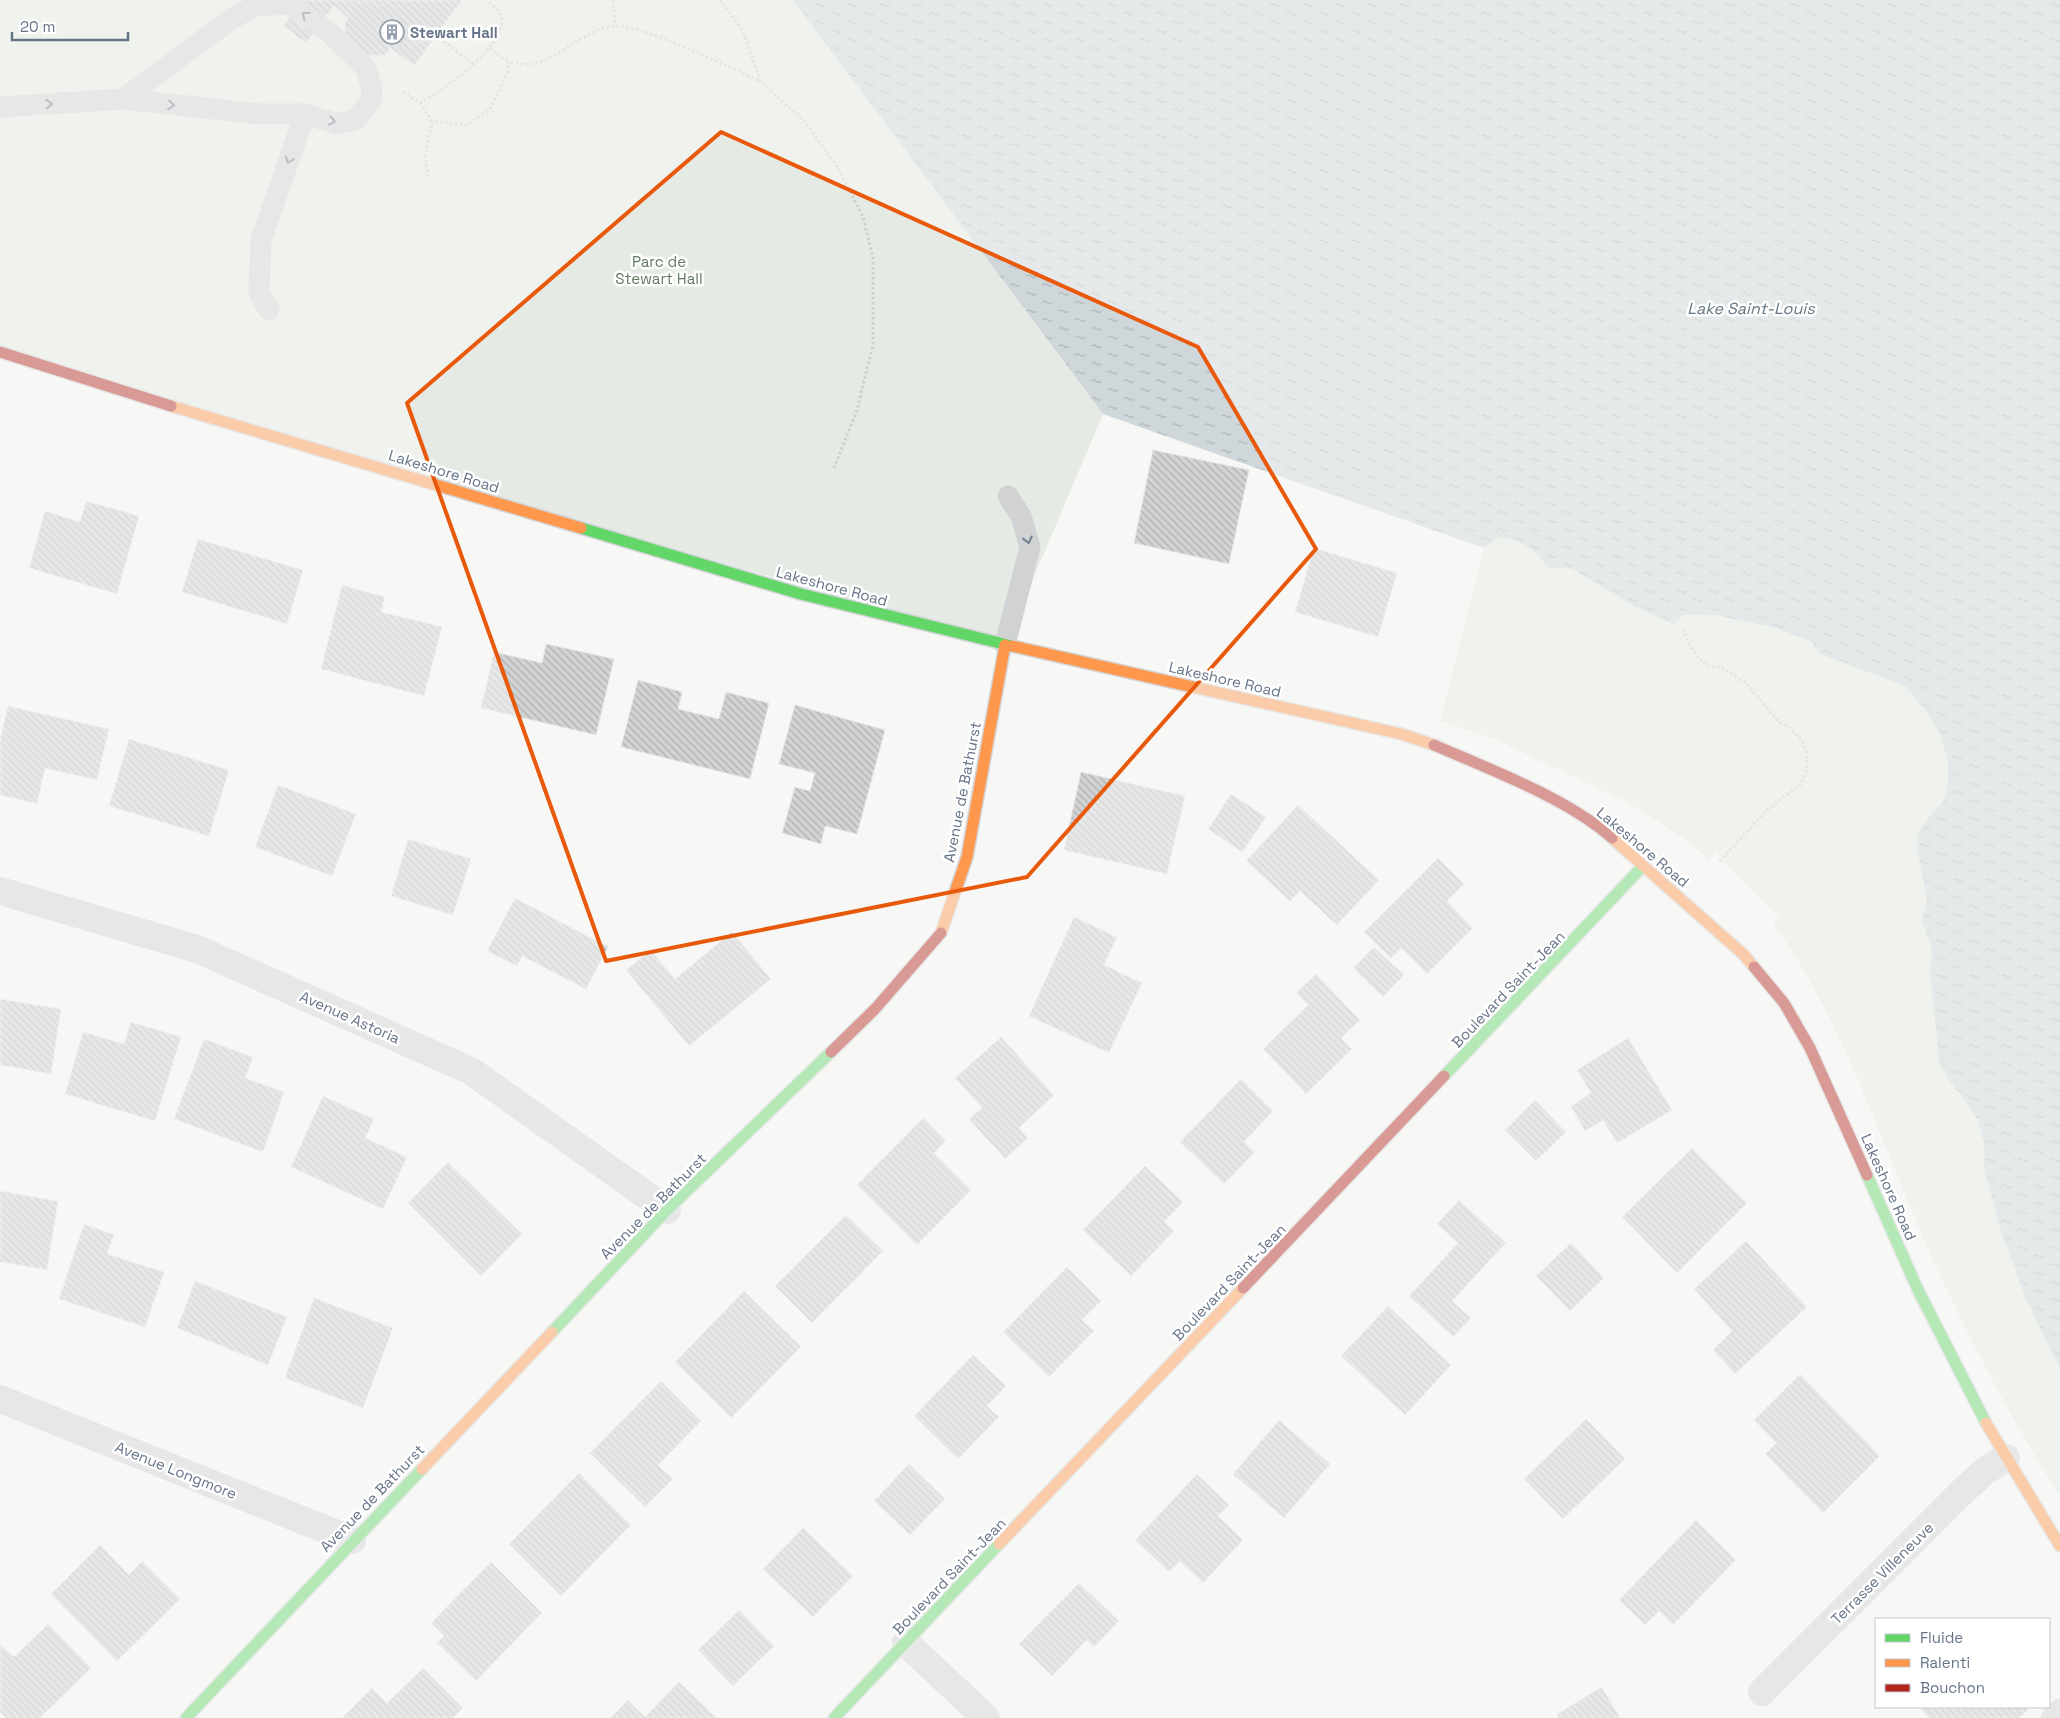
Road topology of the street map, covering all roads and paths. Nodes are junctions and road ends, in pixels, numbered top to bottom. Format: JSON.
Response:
{"nodes":[{"id":1,"x":486,"y":0,"type":"edge"},
{"id":2,"x":613,"y":0,"type":"edge"},
{"id":3,"x":720,"y":0,"type":"edge"},
{"id":4,"x":615,"y":26,"type":"junction"},
{"id":5,"x":436,"y":36,"type":"dead end"},
{"id":6,"x":490,"y":48,"type":"junction"},
{"id":7,"x":508,"y":61,"type":"junction"},
{"id":8,"x":473,"y":64,"type":"junction"},
{"id":9,"x":761,"y":82,"type":"junction"},
{"id":10,"x":372,"y":90,"type":"junction"},
{"id":11,"x":123,"y":99,"type":"junction"},
{"id":12,"x":420,"y":103,"type":"junction"},
{"id":13,"x":0,"y":107,"type":"edge"},
{"id":14,"x":304,"y":114,"type":"junction"},
{"id":15,"x":432,"y":121,"type":"junction"},
{"id":16,"x":428,"y":177,"type":"dead end"},
{"id":17,"x":269,"y":310,"type":"dead end"},
{"id":18,"x":0,"y":352,"type":"edge"},
{"id":19,"x":834,"y":468,"type":"dead end"},
{"id":20,"x":1008,"y":496,"type":"dead end"},
{"id":21,"x":1683,"y":629,"type":"dead end"},
{"id":22,"x":1005,"y":644,"type":"junction"},
{"id":23,"x":1718,"y":862,"type":"dead end"},
{"id":24,"x":1643,"y":866,"type":"junction"},
{"id":25,"x":0,"y":891,"type":"edge"},
{"id":26,"x":667,"y":1210,"type":"junction"},
{"id":27,"x":0,"y":1399,"type":"edge"},
{"id":28,"x":2006,"y":1458,"type":"junction"},
{"id":29,"x":352,"y":1540,"type":"junction"},
{"id":30,"x":2060,"y":1546,"type":"edge"},
{"id":31,"x":906,"y":1643,"type":"junction"},
{"id":32,"x":1762,"y":1692,"type":"dead end"},
{"id":33,"x":2060,"y":1709,"type":"edge"},
{"id":34,"x":186,"y":1718,"type":"edge"},
{"id":35,"x":834,"y":1718,"type":"edge"},
{"id":36,"x":986,"y":1718,"type":"edge"},
{"id":37,"x":2051,"y":1718,"type":"edge"}],
"edges":[{"from":1,"to":6,"type":"path"},
{"from":2,"to":4,"type":"path"},
{"from":3,"to":9,"type":"path"},
{"from":4,"to":7,"type":"path"},
{"from":4,"to":9,"type":"path"},
{"from":5,"to":8,"type":"path"},
{"from":6,"to":7,"type":"path"},
{"from":6,"to":8,"type":"path"},
{"from":7,"to":15,"type":"path"},
{"from":8,"to":12,"type":"path"},
{"from":9,"to":19,"type":"path"},
{"from":10,"to":11,"type":"lane","one_way":true},
{"from":10,"to":12,"type":"path"},
{"from":14,"to":10,"type":"lane","one_way":true},
{"from":13,"to":11,"type":"lane","one_way":true},
{"from":11,"to":14,"type":"lane","one_way":true},
{"from":12,"to":15,"type":"path"},
{"from":14,"to":17,"type":"lane","one_way":true},
{"from":15,"to":16,"type":"path"},
{"from":18,"to":22,"type":"street","name":"Lakeshore Road"},
{"from":20,"to":22,"type":"lane","one_way":true},
{"from":21,"to":23,"type":"path"},
{"from":22,"to":24,"type":"street","name":"Lakeshore Road"},
{"from":22,"to":26,"type":"street","name":"Avenue de Bathurst"},
{"from":24,"to":28,"type":"street","name":"Lakeshore Road"},
{"from":24,"to":31,"type":"street","name":"Boulevard Saint-Jean"},
{"from":25,"to":26,"type":"street","name":"Avenue Astoria"},
{"from":26,"to":29,"type":"street","name":"Avenue de Bathurst"},
{"from":27,"to":29,"type":"street","name":"Avenue Longmore"},
{"from":28,"to":30,"type":"street","name":"Lakeshore Road"},
{"from":28,"to":32,"type":"street","name":"Terrasse Villeneuve"},
{"from":29,"to":34,"type":"street","name":"Avenue de Bathurst"},
{"from":31,"to":35,"type":"street","name":"Boulevard Saint-Jean"},
{"from":31,"to":36,"type":"street"},
{"from":33,"to":37,"type":"lane"}]}
